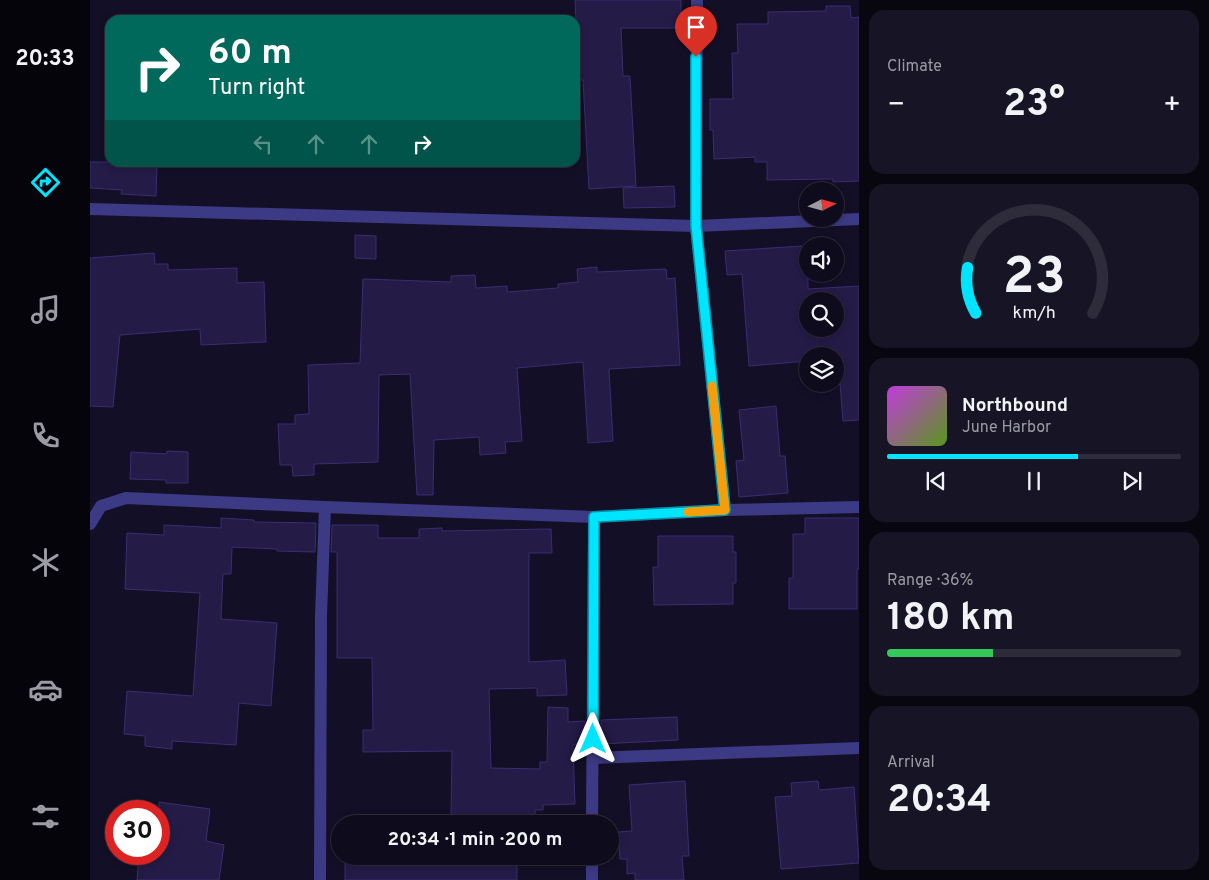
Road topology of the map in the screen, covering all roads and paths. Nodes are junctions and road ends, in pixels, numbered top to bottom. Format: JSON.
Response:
{"nodes":[{"id":1,"x":697,"y":0,"type":"edge"},
{"id":2,"x":90,"y":209,"type":"edge"},
{"id":3,"x":859,"y":219,"type":"edge"},
{"id":4,"x":696,"y":226,"type":"junction"},
{"id":5,"x":324,"y":507,"type":"junction"},
{"id":6,"x":859,"y":507,"type":"edge"},
{"id":7,"x":725,"y":510,"type":"junction"},
{"id":8,"x":594,"y":517,"type":"junction"},
{"id":9,"x":90,"y":524,"type":"edge"},
{"id":10,"x":859,"y":748,"type":"edge"},
{"id":11,"x":593,"y":758,"type":"junction"},
{"id":12,"x":592,"y":815,"type":"edge"},
{"id":13,"x":592,"y":865,"type":"edge"},
{"id":14,"x":320,"y":880,"type":"edge"},
{"id":15,"x":592,"y":880,"type":"edge"}],
"edges":[{"from":1,"to":4,"type":"street"},
{"from":2,"to":4,"type":"street"},
{"from":3,"to":4,"type":"street"},
{"from":4,"to":7,"type":"street"},
{"from":5,"to":8,"type":"street"},
{"from":5,"to":9,"type":"street"},
{"from":5,"to":14,"type":"street"},
{"from":6,"to":7,"type":"street"},
{"from":7,"to":8,"type":"street"},
{"from":8,"to":11,"type":"street"},
{"from":10,"to":11,"type":"street"},
{"from":11,"to":12,"type":"street"},
{"from":13,"to":15,"type":"street"}]}
